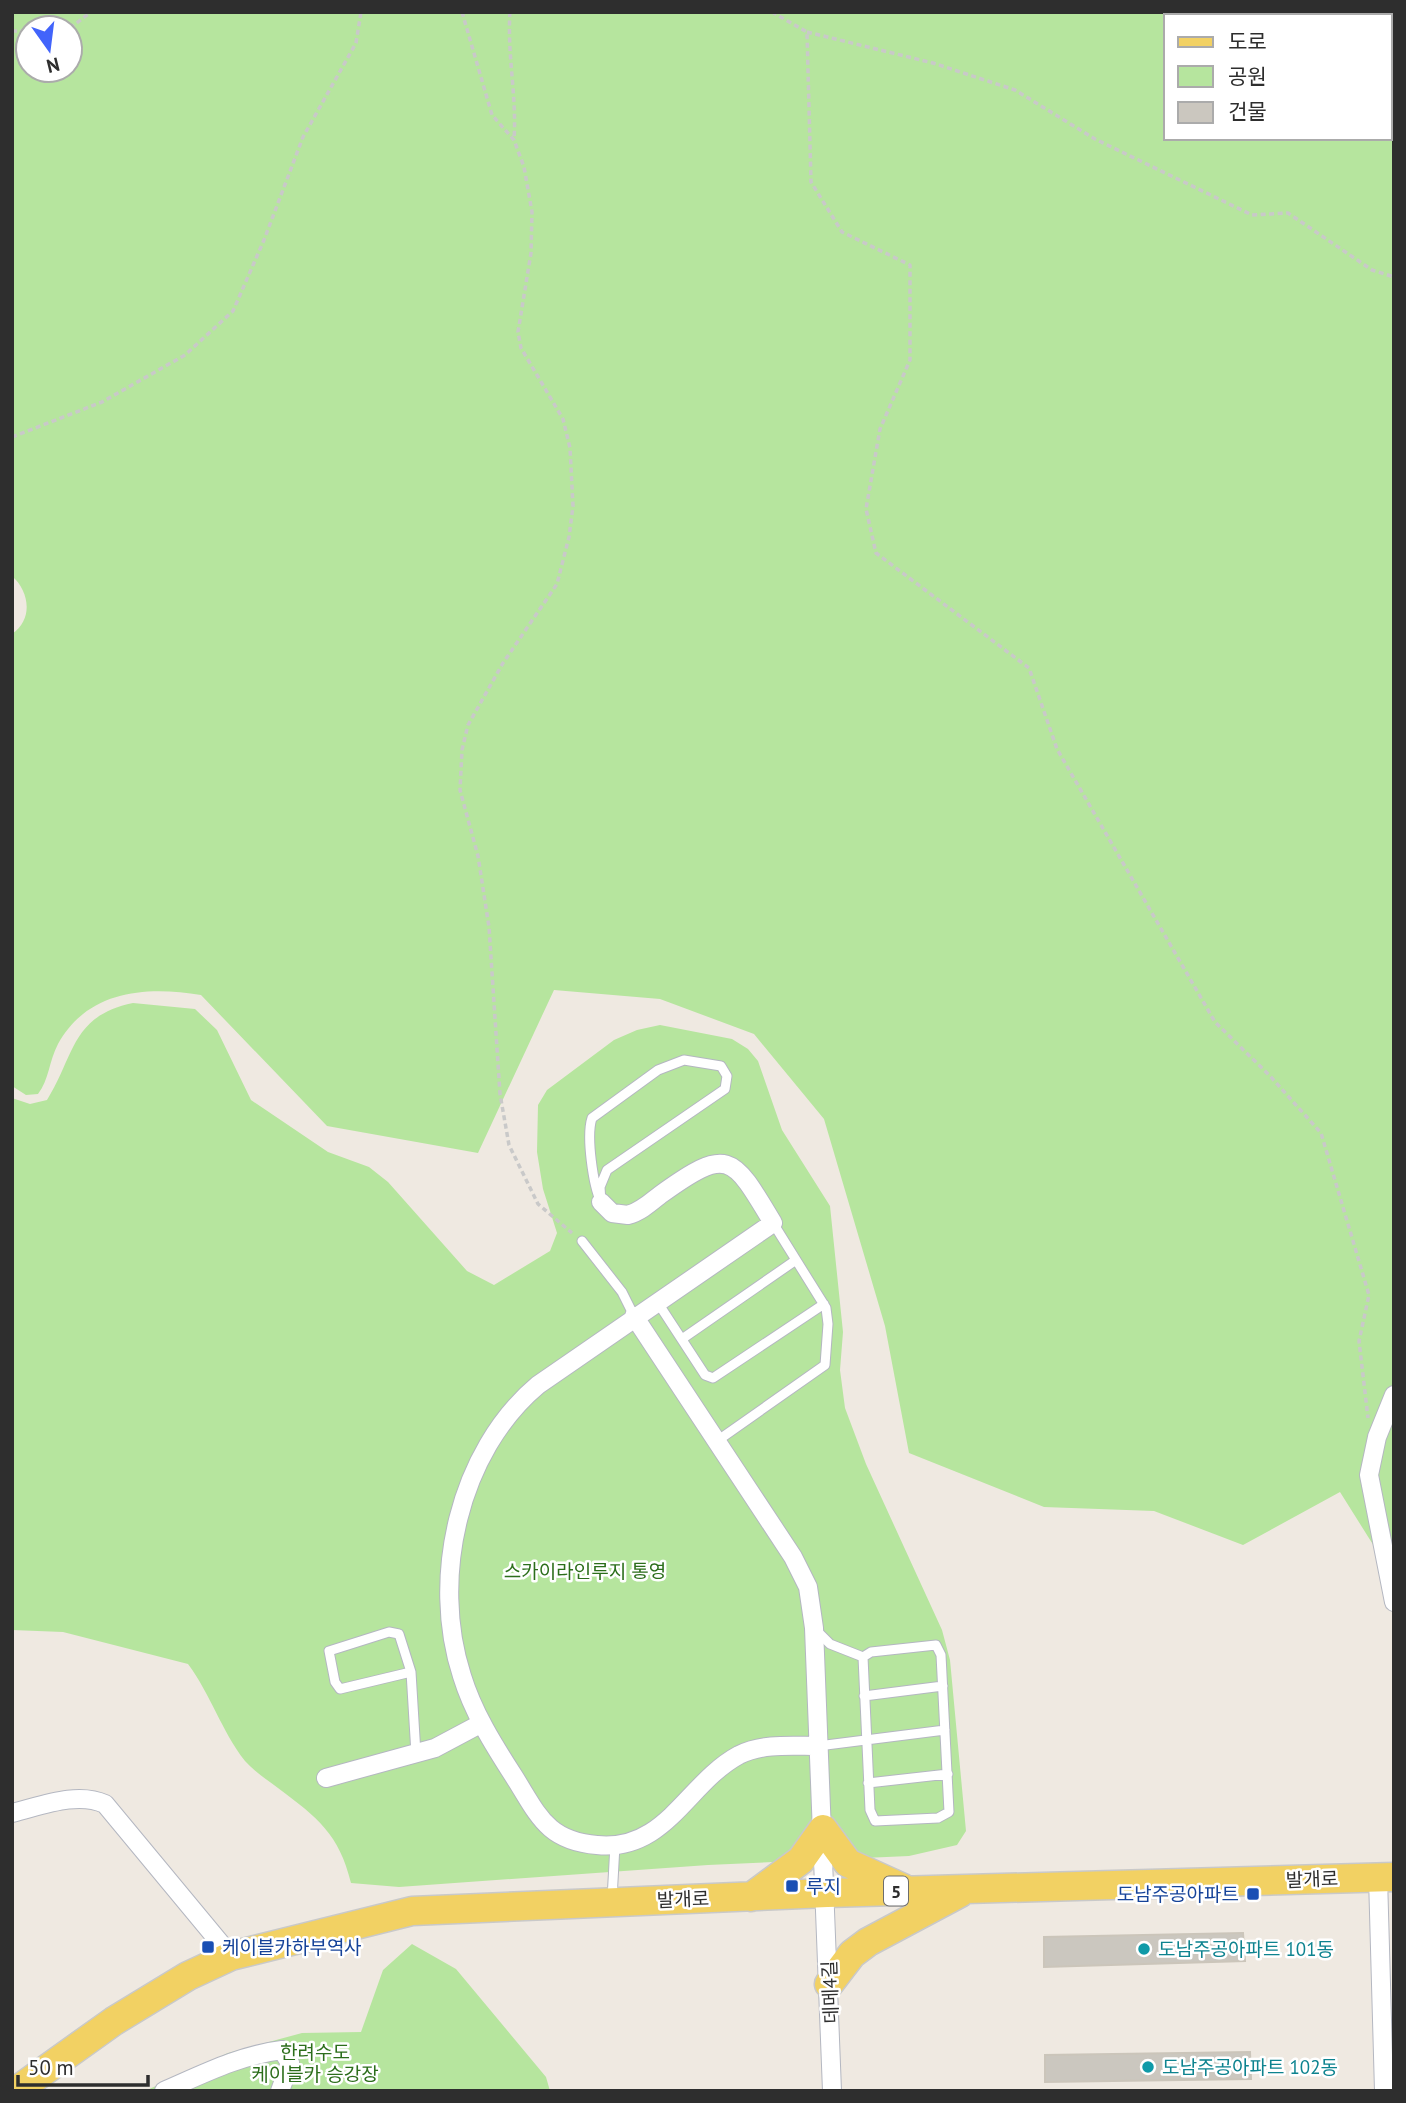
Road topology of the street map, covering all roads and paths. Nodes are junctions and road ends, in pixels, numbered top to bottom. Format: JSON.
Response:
{"nodes":[{"id":1,"x":361,"y":12,"type":"edge"},
{"id":2,"x":462,"y":12,"type":"edge"},
{"id":3,"x":510,"y":12,"type":"edge"},
{"id":4,"x":772,"y":12,"type":"edge"},
{"id":5,"x":807,"y":32,"type":"junction"},
{"id":6,"x":514,"y":140,"type":"junction"},
{"id":7,"x":1394,"y":277,"type":"edge"},
{"id":8,"x":12,"y":437,"type":"edge"},
{"id":9,"x":601,"y":1202,"type":"junction"},
{"id":10,"x":773,"y":1223,"type":"junction"},
{"id":11,"x":582,"y":1241,"type":"joint"},
{"id":12,"x":796,"y":1260,"type":"junction"},
{"id":13,"x":658,"y":1303,"type":"junction"},
{"id":14,"x":824,"y":1304,"type":"junction"},
{"id":15,"x":634,"y":1316,"type":"junction"},
{"id":16,"x":682,"y":1339,"type":"junction"},
{"id":17,"x":1394,"y":1395,"type":"edge"},
{"id":18,"x":1377,"y":1437,"type":"junction"},
{"id":19,"x":717,"y":1441,"type":"junction"},
{"id":20,"x":1394,"y":1602,"type":"edge"},
{"id":21,"x":814,"y":1628,"type":"junction"},
{"id":22,"x":863,"y":1657,"type":"junction"},
{"id":23,"x":411,"y":1672,"type":"junction"},
{"id":24,"x":943,"y":1686,"type":"junction"},
{"id":25,"x":864,"y":1696,"type":"junction"},
{"id":26,"x":482,"y":1723,"type":"junction"},
{"id":27,"x":946,"y":1730,"type":"junction"},
{"id":28,"x":866,"y":1741,"type":"junction"},
{"id":29,"x":818,"y":1745,"type":"junction"},
{"id":30,"x":416,"y":1754,"type":"junction"},
{"id":31,"x":948,"y":1774,"type":"junction"},
{"id":32,"x":326,"y":1778,"type":"dead end"},
{"id":33,"x":868,"y":1783,"type":"junction"},
{"id":34,"x":12,"y":1813,"type":"edge"},
{"id":35,"x":823,"y":1829,"type":"junction"},
{"id":36,"x":615,"y":1844,"type":"junction"},
{"id":37,"x":1386,"y":1877,"type":"edge"},
{"id":38,"x":965,"y":1890,"type":"junction"},
{"id":39,"x":908,"y":1891,"type":"junction"},
{"id":40,"x":827,"y":1893,"type":"junction"},
{"id":41,"x":751,"y":1897,"type":"junction"},
{"id":42,"x":611,"y":1902,"type":"junction"},
{"id":43,"x":232,"y":1956,"type":"junction"},
{"id":44,"x":829,"y":1984,"type":"junction"},
{"id":45,"x":279,"y":2090,"type":"edge"},
{"id":46,"x":16,"y":2091,"type":"edge"},
{"id":47,"x":164,"y":2091,"type":"edge"},
{"id":48,"x":832,"y":2091,"type":"edge"},
{"id":49,"x":1384,"y":2091,"type":"edge"}],
"edges":[{"from":1,"to":8,"type":"path"},
{"from":2,"to":6,"type":"path"},
{"from":3,"to":6,"type":"path"},
{"from":4,"to":5,"type":"path"},
{"from":5,"to":7,"type":"path"},
{"from":5,"to":18,"type":"path"},
{"from":6,"to":11,"type":"path"},
{"from":9,"to":9,"type":"lane"},
{"from":9,"to":10,"type":"street"},
{"from":10,"to":12,"type":"lane"},
{"from":10,"to":13,"type":"street"},
{"from":11,"to":15,"type":"lane"},
{"from":12,"to":14,"type":"lane"},
{"from":12,"to":16,"type":"lane"},
{"from":13,"to":15,"type":"street"},
{"from":13,"to":16,"type":"lane"},
{"from":14,"to":16,"type":"lane"},
{"from":14,"to":19,"type":"lane"},
{"from":15,"to":19,"type":"street","name":"데메4길"},
{"from":15,"to":26,"type":"street"},
{"from":17,"to":18,"type":"street"},
{"from":18,"to":20,"type":"street"},
{"from":19,"to":21,"type":"street","name":"데메4길"},
{"from":21,"to":22,"type":"lane"},
{"from":21,"to":29,"type":"street","name":"데메4길"},
{"from":22,"to":24,"type":"lane"},
{"from":22,"to":25,"type":"lane"},
{"from":23,"to":23,"type":"lane"},
{"from":23,"to":30,"type":"lane"},
{"from":24,"to":25,"type":"lane"},
{"from":24,"to":27,"type":"lane"},
{"from":25,"to":28,"type":"lane"},
{"from":26,"to":30,"type":"street"},
{"from":26,"to":36,"type":"street"},
{"from":27,"to":28,"type":"lane"},
{"from":27,"to":31,"type":"lane"},
{"from":28,"to":29,"type":"lane"},
{"from":28,"to":33,"type":"lane"},
{"from":29,"to":35,"type":"street","name":"데메4길"},
{"from":29,"to":36,"type":"street"},
{"from":30,"to":32,"type":"street"},
{"from":31,"to":33,"type":"lane"},
{"from":31,"to":33,"type":"lane"},
{"from":34,"to":43,"type":"street"},
{"from":35,"to":39,"type":"main road"},
{"from":35,"to":40,"type":"street","name":"데메4길"},
{"from":35,"to":41,"type":"main road"},
{"from":36,"to":42,"type":"lane"},
{"from":37,"to":38,"type":"main road","name":"발개로","number":"5"},
{"from":37,"to":49,"type":"street"},
{"from":38,"to":39,"type":"main road","name":"발개로","number":"5"},
{"from":38,"to":44,"type":"main road"},
{"from":39,"to":40,"type":"main road","name":"발개로","number":"5"},
{"from":40,"to":41,"type":"main road","name":"발개로","number":"5"},
{"from":40,"to":44,"type":"street","name":"데메4길"},
{"from":41,"to":42,"type":"main road","name":"발개로","number":"5"},
{"from":42,"to":43,"type":"main road","name":"발개로","number":"5"},
{"from":43,"to":46,"type":"main road","name":"발개로","number":"5"},
{"from":44,"to":48,"type":"street","name":"데메4길"},
{"from":45,"to":47,"type":"street"}]}
